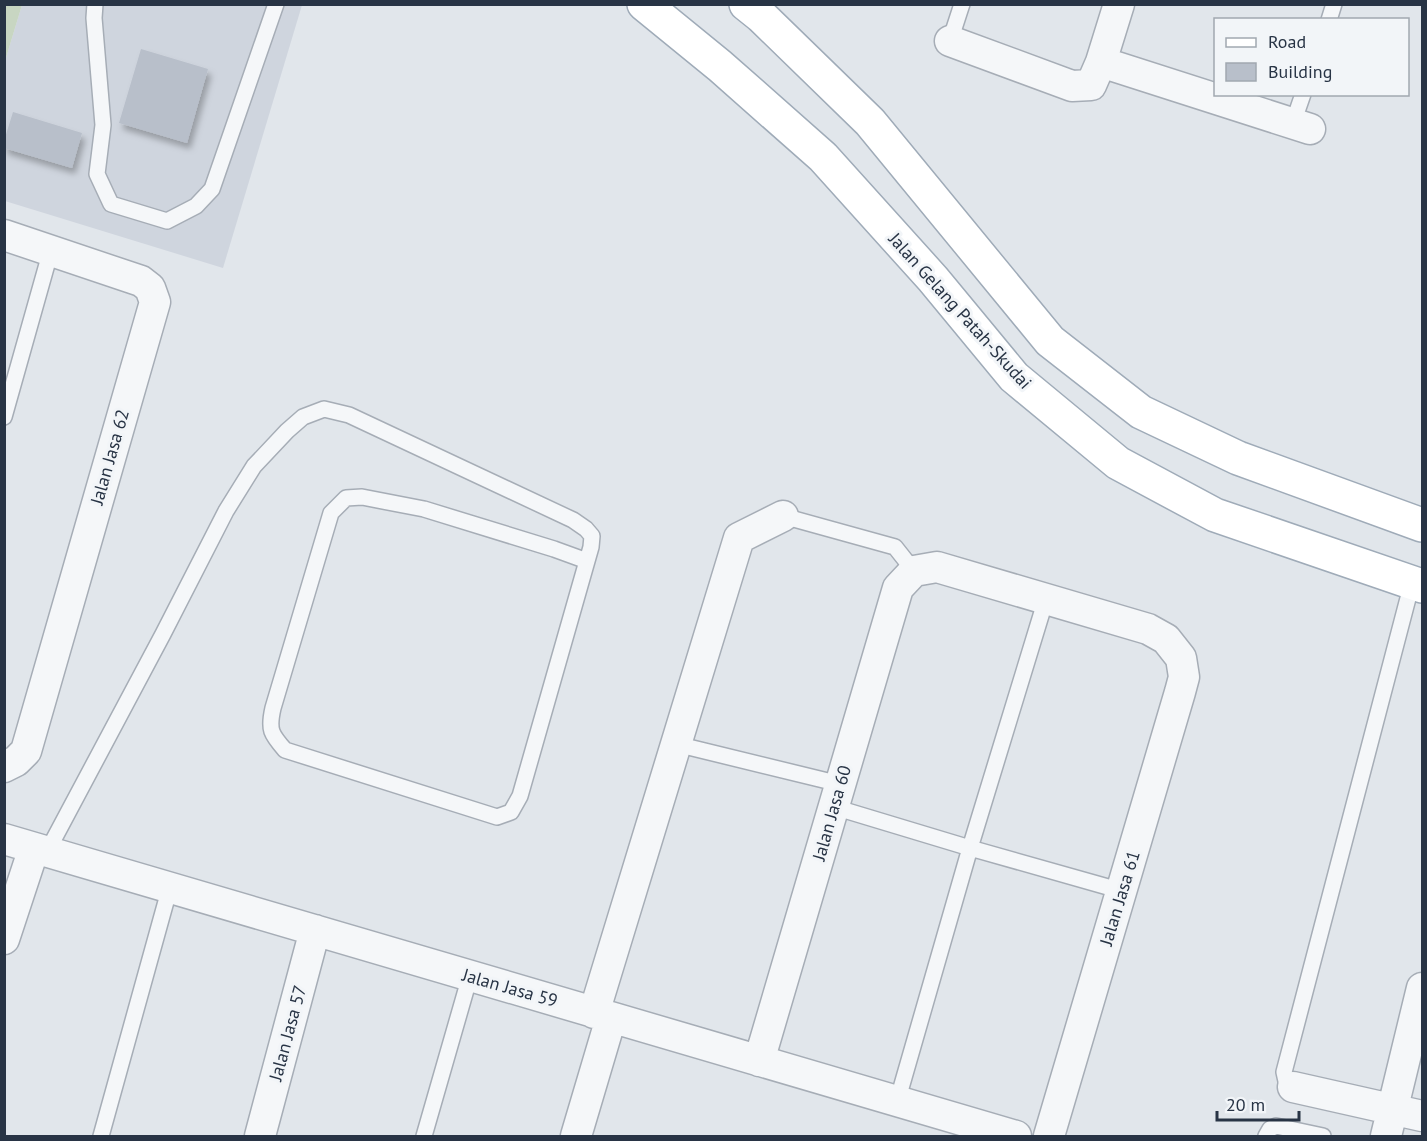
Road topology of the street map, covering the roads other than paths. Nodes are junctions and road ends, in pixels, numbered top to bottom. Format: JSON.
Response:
{"nodes":[{"id":1,"x":95,"y":4,"type":"edge"},
{"id":2,"x":276,"y":4,"type":"edge"},
{"id":3,"x":644,"y":4,"type":"edge"},
{"id":4,"x":746,"y":4,"type":"edge"},
{"id":5,"x":962,"y":4,"type":"edge"},
{"id":6,"x":1119,"y":4,"type":"edge"},
{"id":7,"x":950,"y":41,"type":"joint"},
{"id":8,"x":1096,"y":73,"type":"junction"},
{"id":9,"x":1303,"y":96,"type":"edge"},
{"id":10,"x":1302,"y":126,"type":"joint"},
{"id":11,"x":4,"y":236,"type":"edge"},
{"id":12,"x":51,"y":250,"type":"junction"},
{"id":13,"x":4,"y":417,"type":"edge"},
{"id":14,"x":783,"y":516,"type":"joint"},
{"id":15,"x":1422,"y":525,"type":"edge"},
{"id":16,"x":587,"y":561,"type":"junction"},
{"id":17,"x":914,"y":571,"type":"junction"},
{"id":18,"x":1417,"y":585,"type":"edge"},
{"id":19,"x":1046,"y":599,"type":"junction"},
{"id":20,"x":676,"y":744,"type":"junction"},
{"id":21,"x":4,"y":767,"type":"edge"},
{"id":22,"x":837,"y":795,"type":"junction"},
{"id":23,"x":4,"y":839,"type":"edge"},
{"id":24,"x":970,"y":848,"type":"junction"},
{"id":25,"x":41,"y":850,"type":"junction"},
{"id":26,"x":170,"y":888,"type":"junction"},
{"id":27,"x":1122,"y":891,"type":"junction"},
{"id":28,"x":315,"y":930,"type":"junction"},
{"id":29,"x":4,"y":939,"type":"edge"},
{"id":30,"x":470,"y":976,"type":"junction"},
{"id":31,"x":1422,"y":988,"type":"edge"},
{"id":32,"x":603,"y":1015,"type":"junction"},
{"id":33,"x":759,"y":1061,"type":"junction"},
{"id":34,"x":1293,"y":1087,"type":"joint"},
{"id":35,"x":897,"y":1102,"type":"junction"},
{"id":36,"x":1422,"y":1116,"type":"edge"},
{"id":37,"x":1389,"y":1123,"type":"edge"},
{"id":38,"x":101,"y":1137,"type":"edge"},
{"id":39,"x":260,"y":1137,"type":"edge"},
{"id":40,"x":424,"y":1137,"type":"edge"},
{"id":41,"x":576,"y":1137,"type":"edge"},
{"id":42,"x":1016,"y":1137,"type":"edge"},
{"id":43,"x":1049,"y":1137,"type":"edge"},
{"id":44,"x":1266,"y":1137,"type":"edge"},
{"id":45,"x":1323,"y":1137,"type":"edge"}],
"edges":[{"from":1,"to":2,"type":"lane"},
{"from":3,"to":18,"type":"main road","name":"Jalan Gelang Patah-Skudai"},
{"from":4,"to":15,"type":"main road"},
{"from":5,"to":7,"type":"lane"},
{"from":6,"to":8,"type":"street"},
{"from":7,"to":8,"type":"street"},
{"from":8,"to":10,"type":"street"},
{"from":9,"to":10,"type":"lane"},
{"from":11,"to":12,"type":"street","name":"Jalan Jasa 62"},
{"from":12,"to":13,"type":"lane"},
{"from":12,"to":21,"type":"street","name":"Jalan Jasa 62"},
{"from":14,"to":17,"type":"lane"},
{"from":14,"to":20,"type":"street"},
{"from":16,"to":16,"type":"lane"},
{"from":16,"to":25,"type":"lane"},
{"from":17,"to":19,"type":"street"},
{"from":17,"to":22,"type":"street","name":"Jalan Jasa 60"},
{"from":18,"to":34,"type":"lane"},
{"from":19,"to":24,"type":"lane"},
{"from":19,"to":27,"type":"street","name":"Jalan Jasa 61"},
{"from":20,"to":22,"type":"lane"},
{"from":20,"to":32,"type":"street"},
{"from":22,"to":24,"type":"lane"},
{"from":22,"to":33,"type":"street","name":"Jalan Jasa 60"},
{"from":23,"to":25,"type":"street","name":"Jalan Jasa 59"},
{"from":24,"to":27,"type":"lane"},
{"from":24,"to":35,"type":"lane"},
{"from":25,"to":26,"type":"street","name":"Jalan Jasa 59"},
{"from":25,"to":29,"type":"street"},
{"from":26,"to":28,"type":"street","name":"Jalan Jasa 59"},
{"from":26,"to":38,"type":"lane"},
{"from":27,"to":43,"type":"street","name":"Jalan Jasa 61"},
{"from":28,"to":30,"type":"street","name":"Jalan Jasa 59"},
{"from":28,"to":39,"type":"street","name":"Jalan Jasa 57"},
{"from":30,"to":32,"type":"street","name":"Jalan Jasa 59"},
{"from":30,"to":40,"type":"lane"},
{"from":31,"to":37,"type":"street"},
{"from":32,"to":33,"type":"street","name":"Jalan Jasa 59"},
{"from":32,"to":41,"type":"street"},
{"from":33,"to":35,"type":"street","name":"Jalan Jasa 59"},
{"from":34,"to":37,"type":"street"},
{"from":35,"to":42,"type":"street","name":"Jalan Jasa 59"},
{"from":36,"to":37,"type":"street"},
{"from":44,"to":45,"type":"lane"}]}
